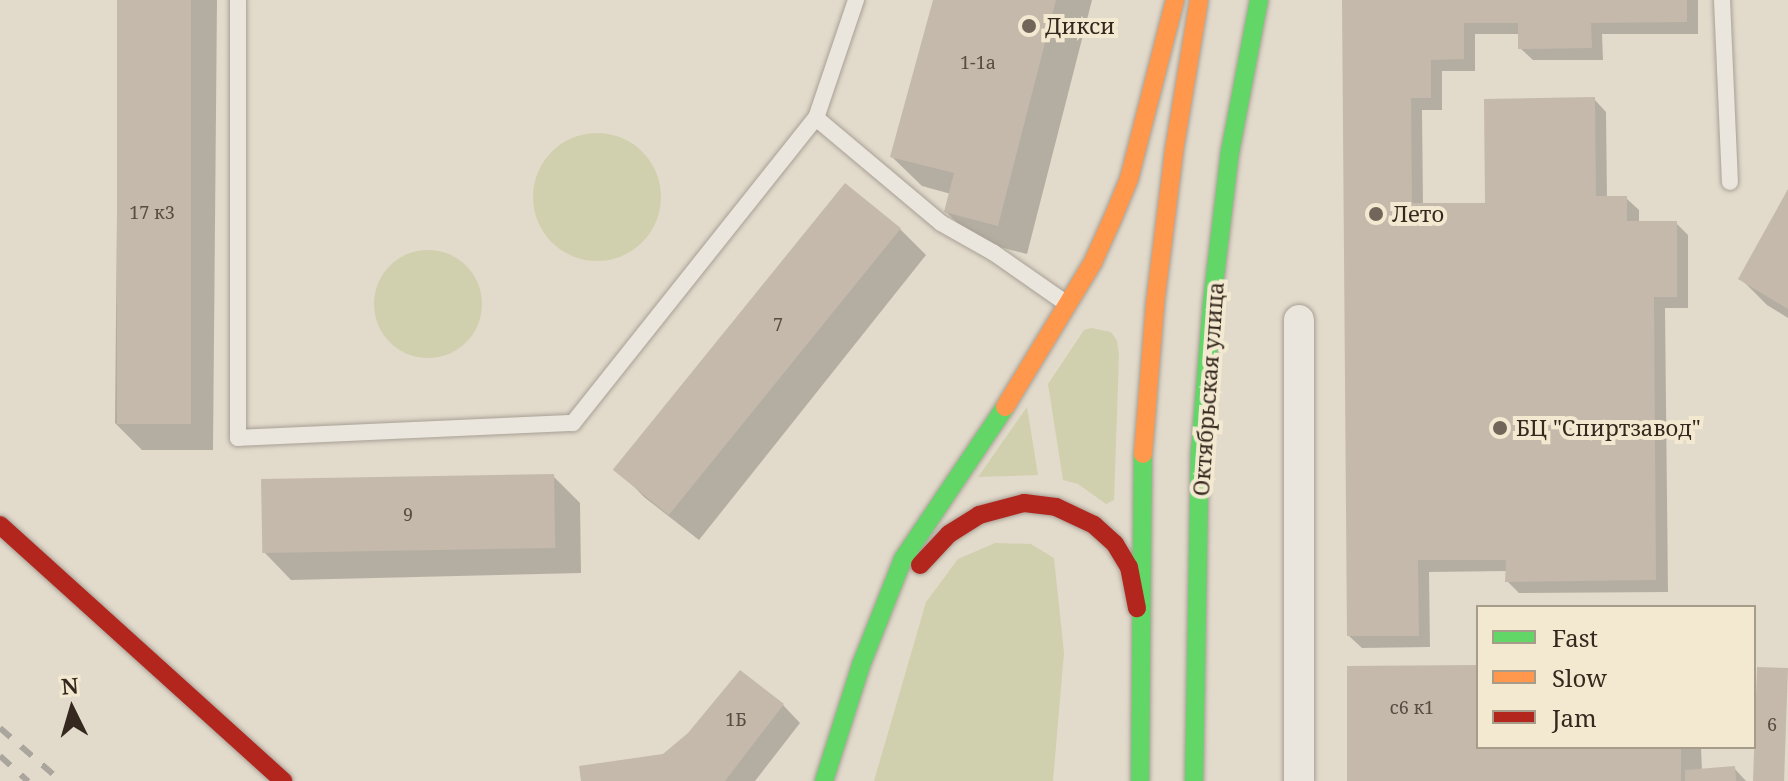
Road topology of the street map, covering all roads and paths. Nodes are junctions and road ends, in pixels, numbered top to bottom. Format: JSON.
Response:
{"nodes":[{"id":1,"x":238,"y":0,"type":"edge"},
{"id":2,"x":856,"y":0,"type":"edge"},
{"id":3,"x":1175,"y":0,"type":"edge"},
{"id":4,"x":1199,"y":0,"type":"edge"},
{"id":5,"x":1259,"y":0,"type":"edge"},
{"id":6,"x":1722,"y":0,"type":"edge"},
{"id":7,"x":816,"y":118,"type":"junction"},
{"id":8,"x":1730,"y":182,"type":"dead end"},
{"id":9,"x":1068,"y":305,"type":"junction"},
{"id":10,"x":1299,"y":320,"type":"dead end"},
{"id":11,"x":0,"y":525,"type":"edge"},
{"id":12,"x":1142,"y":656,"type":"junction"},
{"id":13,"x":283,"y":781,"type":"edge"},
{"id":14,"x":824,"y":781,"type":"edge"},
{"id":15,"x":841,"y":781,"type":"edge"},
{"id":16,"x":1140,"y":781,"type":"edge"},
{"id":17,"x":1194,"y":781,"type":"edge"},
{"id":18,"x":1299,"y":781,"type":"edge"}],
"edges":[{"from":1,"to":7,"type":"lane"},
{"from":2,"to":7,"type":"lane"},
{"from":3,"to":9,"type":"main road"},
{"from":4,"to":12,"type":"main road"},
{"from":5,"to":17,"type":"main road","name":"Октябрьская улица"},
{"from":6,"to":8,"type":"lane"},
{"from":7,"to":9,"type":"lane"},
{"from":9,"to":14,"type":"main road"},
{"from":10,"to":18,"type":"street"},
{"from":11,"to":13,"type":"main road"},
{"from":12,"to":15,"type":"main road"},
{"from":12,"to":16,"type":"main road"}]}
